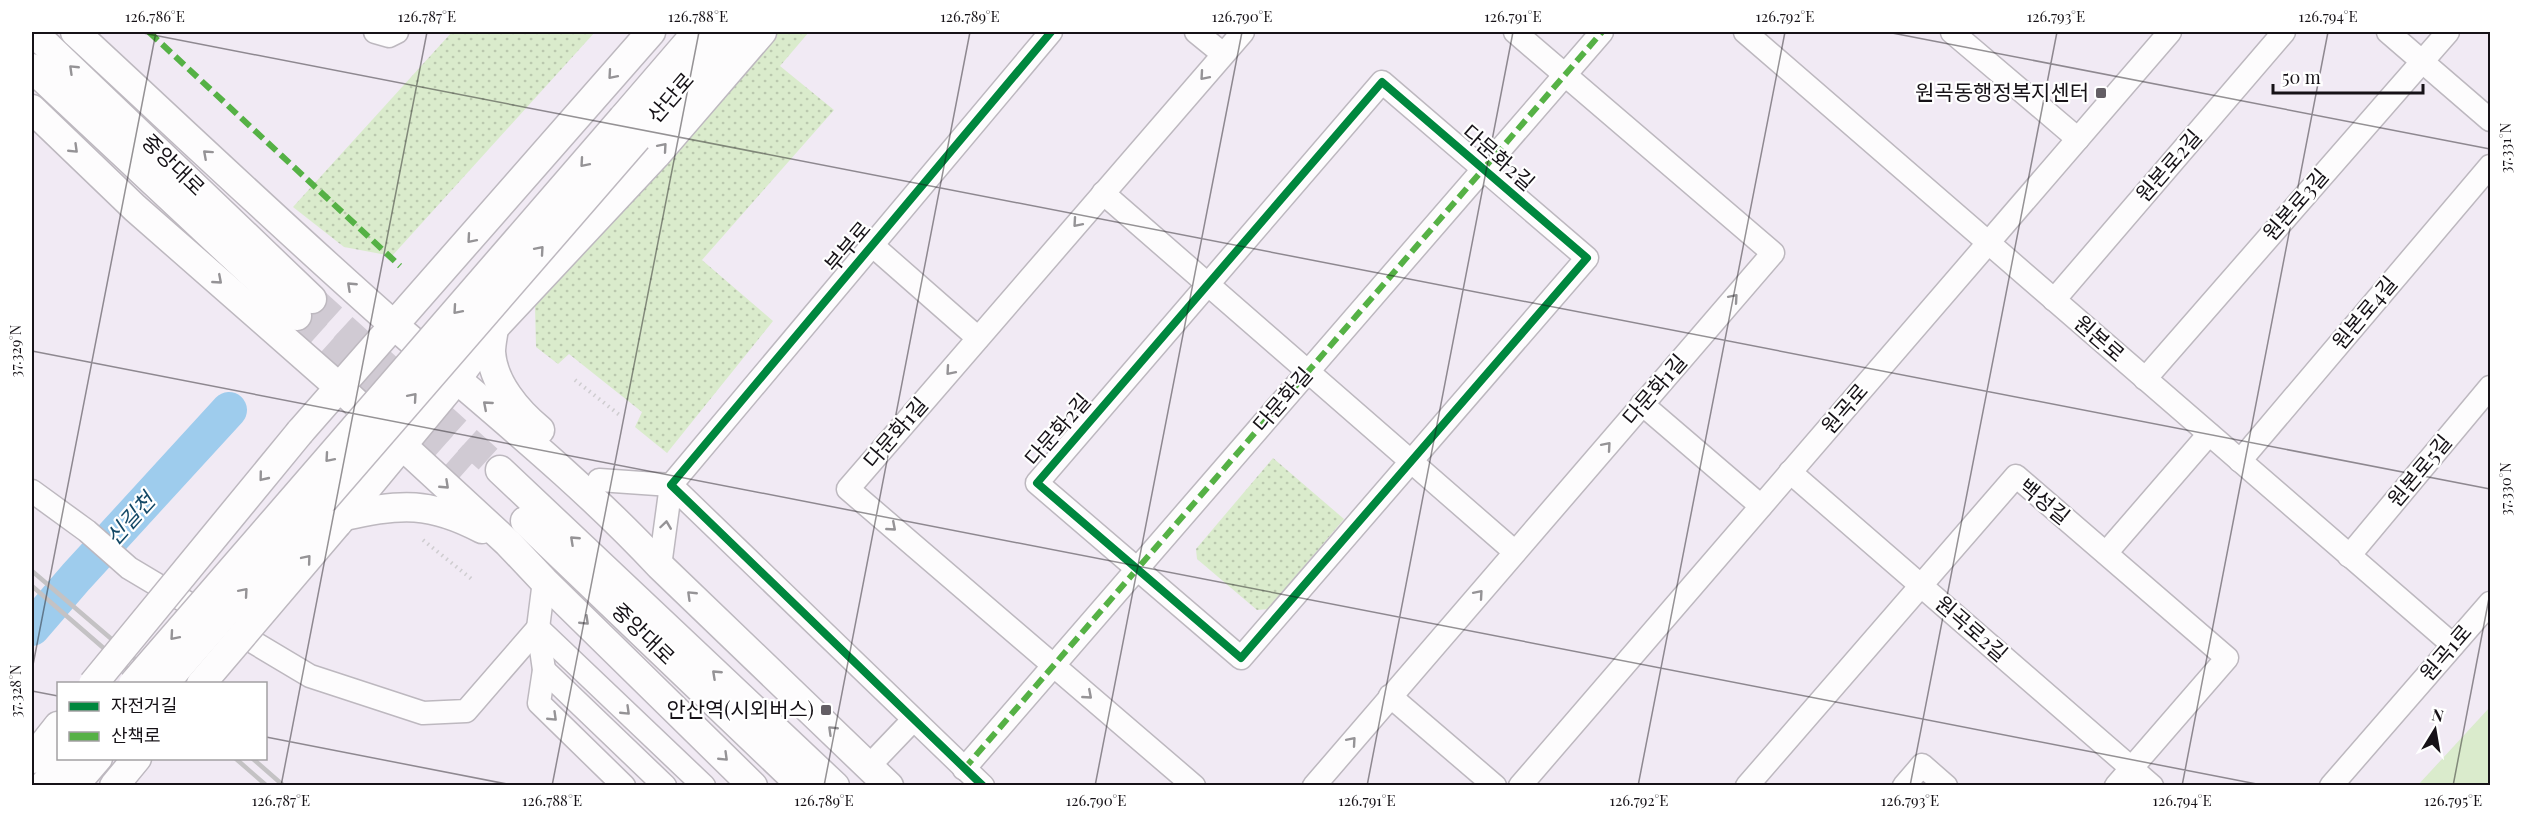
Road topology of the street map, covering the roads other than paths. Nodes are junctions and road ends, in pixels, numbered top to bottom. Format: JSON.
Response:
{"nodes":[{"id":1,"x":33,"y":32,"type":"edge"},
{"id":2,"x":75,"y":32,"type":"edge"},
{"id":3,"x":375,"y":32,"type":"edge"},
{"id":4,"x":397,"y":32,"type":"edge"},
{"id":5,"x":651,"y":32,"type":"edge"},
{"id":6,"x":697,"y":32,"type":"edge"},
{"id":7,"x":729,"y":32,"type":"edge"},
{"id":8,"x":762,"y":32,"type":"edge"},
{"id":9,"x":1051,"y":32,"type":"edge"},
{"id":10,"x":1196,"y":32,"type":"edge"},
{"id":11,"x":1243,"y":32,"type":"edge"},
{"id":12,"x":1515,"y":32,"type":"edge"},
{"id":13,"x":1602,"y":32,"type":"edge"},
{"id":14,"x":1745,"y":32,"type":"edge"},
{"id":15,"x":1952,"y":32,"type":"edge"},
{"id":16,"x":2168,"y":32,"type":"edge"},
{"id":17,"x":2284,"y":32,"type":"edge"},
{"id":18,"x":2388,"y":32,"type":"edge"},
{"id":19,"x":2448,"y":32,"type":"edge"},
{"id":20,"x":1223,"y":54,"type":"junction"},
{"id":21,"x":2422,"y":61,"type":"junction"},
{"id":22,"x":32,"y":68,"type":"edge"},
{"id":23,"x":1565,"y":75,"type":"junction"},
{"id":24,"x":32,"y":109,"type":"edge"},
{"id":25,"x":2490,"y":120,"type":"edge"},
{"id":26,"x":630,"y":128,"type":"junction"},
{"id":27,"x":2078,"y":139,"type":"junction"},
{"id":28,"x":2490,"y":166,"type":"edge"},
{"id":29,"x":1483,"y":169,"type":"junction"},
{"id":30,"x":1103,"y":193,"type":"junction"},
{"id":31,"x":1988,"y":242,"type":"junction"},
{"id":32,"x":872,"y":245,"type":"junction"},
{"id":33,"x":1208,"y":284,"type":"junction"},
{"id":34,"x":2054,"y":300,"type":"junction"},
{"id":35,"x":394,"y":325,"type":"junction"},
{"id":36,"x":494,"y":328,"type":"junction"},
{"id":37,"x":978,"y":338,"type":"junction"},
{"id":38,"x":1308,"y":372,"type":"junction"},
{"id":39,"x":457,"y":378,"type":"junction"},
{"id":40,"x":2145,"y":379,"type":"junction"},
{"id":41,"x":2490,"y":387,"type":"edge"},
{"id":42,"x":340,"y":388,"type":"junction"},
{"id":43,"x":1642,"y":404,"type":"junction"},
{"id":44,"x":2209,"y":434,"type":"junction"},
{"id":45,"x":402,"y":446,"type":"junction"},
{"id":46,"x":2240,"y":461,"type":"junction"},
{"id":47,"x":1411,"y":462,"type":"junction"},
{"id":48,"x":1790,"y":472,"type":"junction"},
{"id":49,"x":599,"y":480,"type":"junction"},
{"id":50,"x":671,"y":485,"type":"junction"},
{"id":51,"x":32,"y":491,"type":"edge"},
{"id":52,"x":1761,"y":506,"type":"junction"},
{"id":53,"x":341,"y":520,"type":"junction"},
{"id":54,"x":628,"y":532,"type":"junction"},
{"id":55,"x":508,"y":543,"type":"junction"},
{"id":56,"x":1515,"y":552,"type":"junction"},
{"id":57,"x":2106,"y":554,"type":"junction"},
{"id":58,"x":2349,"y":556,"type":"junction"},
{"id":59,"x":660,"y":566,"type":"junction"},
{"id":60,"x":1137,"y":569,"type":"junction"},
{"id":61,"x":544,"y":581,"type":"junction"},
{"id":62,"x":1921,"y":586,"type":"junction"},
{"id":63,"x":2490,"y":603,"type":"edge"},
{"id":64,"x":538,"y":628,"type":"junction"},
{"id":65,"x":2453,"y":645,"type":"junction"},
{"id":66,"x":1054,"y":666,"type":"junction"},
{"id":67,"x":544,"y":670,"type":"junction"},
{"id":68,"x":95,"y":682,"type":"edge"},
{"id":69,"x":135,"y":682,"type":"edge"},
{"id":70,"x":166,"y":682,"type":"edge"},
{"id":71,"x":203,"y":682,"type":"edge"},
{"id":72,"x":1390,"y":696,"type":"junction"},
{"id":73,"x":913,"y":720,"type":"junction"},
{"id":74,"x":57,"y":727,"type":"edge"},
{"id":75,"x":32,"y":759,"type":"edge"},
{"id":76,"x":66,"y":760,"type":"edge"},
{"id":77,"x":97,"y":760,"type":"edge"},
{"id":78,"x":136,"y":760,"type":"edge"},
{"id":79,"x":867,"y":764,"type":"junction"},
{"id":80,"x":2132,"y":768,"type":"junction"},
{"id":81,"x":964,"y":769,"type":"junction"},
{"id":82,"x":1749,"y":785,"type":"edge"},
{"id":83,"x":43,"y":786,"type":"edge"},
{"id":84,"x":74,"y":786,"type":"edge"},
{"id":85,"x":114,"y":786,"type":"edge"},
{"id":86,"x":624,"y":786,"type":"edge"},
{"id":87,"x":665,"y":786,"type":"edge"},
{"id":88,"x":704,"y":786,"type":"edge"},
{"id":89,"x":753,"y":786,"type":"edge"},
{"id":90,"x":802,"y":786,"type":"edge"},
{"id":91,"x":835,"y":786,"type":"edge"},
{"id":92,"x":889,"y":786,"type":"edge"},
{"id":93,"x":905,"y":786,"type":"edge"},
{"id":94,"x":983,"y":786,"type":"edge"},
{"id":95,"x":1194,"y":786,"type":"edge"},
{"id":96,"x":1314,"y":786,"type":"edge"},
{"id":97,"x":1496,"y":786,"type":"edge"},
{"id":98,"x":1520,"y":786,"type":"edge"},
{"id":99,"x":1904,"y":786,"type":"edge"},
{"id":100,"x":1946,"y":786,"type":"edge"},
{"id":101,"x":2116,"y":786,"type":"edge"},
{"id":102,"x":2152,"y":786,"type":"edge"},
{"id":103,"x":2331,"y":786,"type":"edge"}],
"edges":[{"from":22,"to":1,"type":"main road","name":"중앙대로","one_way":true},
{"from":35,"to":2,"type":"main road","one_way":true},
{"from":3,"to":4,"type":"street"},
{"from":5,"to":35,"type":"main road","one_way":true},
{"from":6,"to":26,"type":"main road"},
{"from":7,"to":26,"type":"main road","name":"산단로"},
{"from":36,"to":8,"type":"main road","one_way":true},
{"from":9,"to":32,"type":"street","name":"부부로"},
{"from":10,"to":20,"type":"street"},
{"from":11,"to":20,"type":"street","name":"다문화1길"},
{"from":12,"to":23,"type":"street","name":"다문화1길"},
{"from":13,"to":23,"type":"street","name":"다문화길"},
{"from":14,"to":31,"type":"street","name":"원본로"},
{"from":15,"to":27,"type":"street"},
{"from":16,"to":27,"type":"street","name":"원곡로"},
{"from":17,"to":34,"type":"street","name":"원본로2길"},
{"from":18,"to":21,"type":"street"},
{"from":19,"to":21,"type":"street","name":"원본로3길"},
{"from":20,"to":30,"type":"street","name":"다문화1길","one_way":true},
{"from":21,"to":25,"type":"street"},
{"from":21,"to":40,"type":"street","name":"원본로3길"},
{"from":23,"to":29,"type":"street","name":"다문화길"},
{"from":43,"to":23,"type":"street","name":"다문화1길","one_way":true},
{"from":24,"to":42,"type":"main road","one_way":true},
{"from":26,"to":69,"type":"main road","one_way":true,"bridge":true},
{"from":70,"to":26,"type":"main road","one_way":true,"bridge":true},
{"from":27,"to":31,"type":"street","name":"원곡로"},
{"from":28,"to":46,"type":"street","name":"원본로4길"},
{"from":29,"to":33,"type":"street","name":"다문화2길"},
{"from":29,"to":38,"type":"street","name":"다문화길"},
{"from":29,"to":47,"type":"street","name":"다문화2길"},
{"from":30,"to":33,"type":"street"},
{"from":30,"to":37,"type":"street","name":"다문화1길","one_way":true},
{"from":31,"to":34,"type":"street","name":"원본로"},
{"from":31,"to":48,"type":"street","name":"원곡로"},
{"from":32,"to":37,"type":"street"},
{"from":32,"to":50,"type":"street","name":"부부로"},
{"from":33,"to":38,"type":"street"},
{"from":33,"to":60,"type":"street","name":"다문화2길"},
{"from":34,"to":40,"type":"street","name":"원본로"},
{"from":35,"to":39,"type":"main road"},
{"from":35,"to":42,"type":"main road"},
{"from":36,"to":39,"type":"main road"},
{"from":36,"to":49,"type":"main road"},
{"from":37,"to":66,"type":"street","name":"다문화1길","one_way":true},
{"from":38,"to":47,"type":"street"},
{"from":38,"to":60,"type":"street","name":"다문화길"},
{"from":39,"to":45,"type":"main road"},
{"from":54,"to":39,"type":"main road","one_way":true},
{"from":40,"to":44,"type":"street","name":"원본로"},
{"from":41,"to":58,"type":"street","name":"원본로5길"},
{"from":42,"to":45,"type":"main road"},
{"from":42,"to":68,"type":"main road","one_way":true,"bridge":true},
{"from":43,"to":52,"type":"street"},
{"from":56,"to":43,"type":"street","name":"다문화1길","one_way":true},
{"from":44,"to":46,"type":"street","name":"원본로"},
{"from":44,"to":57,"type":"street"},
{"from":45,"to":53,"type":"main road"},
{"from":45,"to":55,"type":"main road","one_way":true},
{"from":46,"to":58,"type":"street","name":"원본로"},
{"from":47,"to":56,"type":"street"},
{"from":47,"to":60,"type":"street","name":"다문화2길"},
{"from":48,"to":52,"type":"street","name":"원곡로"},
{"from":48,"to":62,"type":"street","name":"원곡로2길"},
{"from":49,"to":50,"type":"street"},
{"from":49,"to":54,"type":"main road"},
{"from":59,"to":50,"type":"street","one_way":true},
{"from":50,"to":73,"type":"street"},
{"from":51,"to":64,"type":"street"},
{"from":52,"to":98,"type":"street","name":"원곡로"},
{"from":53,"to":55,"type":"main road"},
{"from":71,"to":53,"type":"main road","one_way":true,"bridge":true},
{"from":54,"to":59,"type":"main road"},
{"from":55,"to":61,"type":"main road"},
{"from":72,"to":56,"type":"street","name":"다문화1길","one_way":true},
{"from":57,"to":62,"type":"street","name":"백성길"},
{"from":57,"to":80,"type":"street","name":"백성길"},
{"from":58,"to":65,"type":"street","name":"원본로"},
{"from":79,"to":59,"type":"main road","one_way":true},
{"from":60,"to":66,"type":"street","name":"다문화길"},
{"from":61,"to":64,"type":"street"},
{"from":61,"to":89,"type":"main road","one_way":true},
{"from":62,"to":80,"type":"street","name":"원곡로2길"},
{"from":62,"to":82,"type":"street","name":"백성길"},
{"from":63,"to":65,"type":"street","name":"원곡1로"},
{"from":64,"to":67,"type":"street"},
{"from":64,"to":88,"type":"street","one_way":true},
{"from":65,"to":103,"type":"street","name":"원곡1로"},
{"from":66,"to":81,"type":"street","name":"다문화길"},
{"from":66,"to":95,"type":"street","name":"다문화1길","one_way":true},
{"from":67,"to":86,"type":"street","one_way":true},
{"from":67,"to":87,"type":"street"},
{"from":96,"to":72,"type":"street","name":"다문화1길","one_way":true},
{"from":72,"to":97,"type":"street"},
{"from":73,"to":79,"type":"street"},
{"from":73,"to":81,"type":"street"},
{"from":74,"to":75,"type":"main road"},
{"from":76,"to":83,"type":"main road"},
{"from":77,"to":84,"type":"main road"},
{"from":78,"to":85,"type":"main road"},
{"from":79,"to":92,"type":"main road"},
{"from":79,"to":93,"type":"street"},
{"from":80,"to":101,"type":"street","name":"백성길"},
{"from":80,"to":102,"type":"street","name":"원곡로2길"},
{"from":81,"to":94,"type":"street"},
{"from":91,"to":90,"type":"main road","name":"중앙대로","one_way":true},
{"from":99,"to":100,"type":"street"}]}
